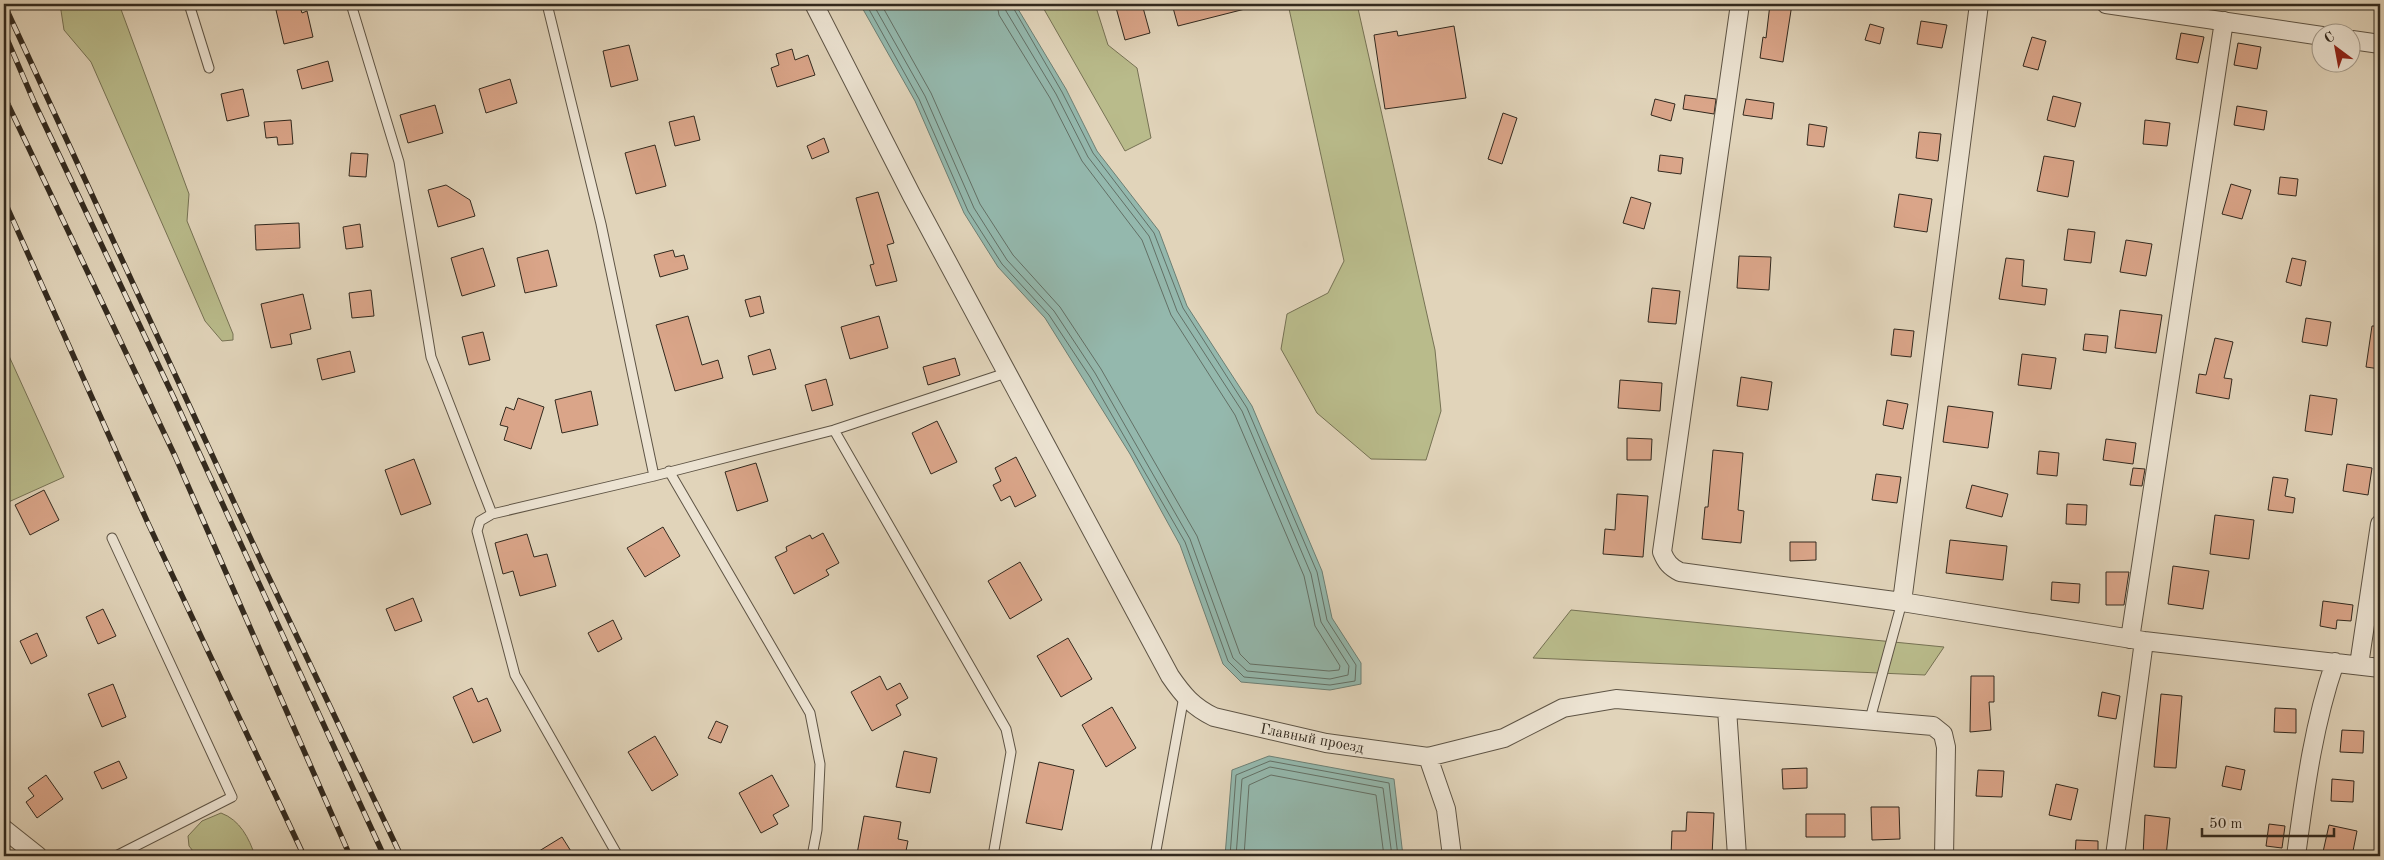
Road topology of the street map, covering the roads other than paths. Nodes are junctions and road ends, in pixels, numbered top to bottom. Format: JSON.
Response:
{"nodes":[{"id":1,"x":190,"y":4,"type":"edge"},
{"id":2,"x":351,"y":4,"type":"edge"},
{"id":3,"x":547,"y":4,"type":"edge"},
{"id":4,"x":814,"y":4,"type":"edge"},
{"id":5,"x":1740,"y":4,"type":"edge"},
{"id":6,"x":1979,"y":4,"type":"edge"},
{"id":7,"x":2106,"y":4,"type":"edge"},
{"id":8,"x":2224,"y":21,"type":"junction"},
{"id":9,"x":2312,"y":34,"type":"edge"},
{"id":10,"x":2362,"y":41,"type":"edge"},
{"id":11,"x":2380,"y":44,"type":"edge"},
{"id":12,"x":209,"y":68,"type":"dead end"},
{"id":13,"x":1006,"y":373,"type":"junction"},
{"id":14,"x":834,"y":430,"type":"junction"},
{"id":15,"x":669,"y":471,"type":"junction"},
{"id":16,"x":654,"y":476,"type":"junction"},
{"id":17,"x":492,"y":514,"type":"junction"},
{"id":18,"x":2380,"y":524,"type":"edge"},
{"id":19,"x":112,"y":538,"type":"dead end"},
{"id":20,"x":1902,"y":602,"type":"junction"},
{"id":21,"x":2137,"y":640,"type":"junction"},
{"id":22,"x":2335,"y":662,"type":"junction"},
{"id":23,"x":2359,"y":665,"type":"junction"},
{"id":24,"x":2380,"y":668,"type":"edge"},
{"id":25,"x":1184,"y":696,"type":"junction"},
{"id":26,"x":1727,"y":709,"type":"junction"},
{"id":27,"x":1870,"y":719,"type":"junction"},
{"id":28,"x":1428,"y":758,"type":"junction"},
{"id":29,"x":4,"y":829,"type":"edge"},
{"id":30,"x":38,"y":856,"type":"edge"},
{"id":31,"x":116,"y":856,"type":"edge"},
{"id":32,"x":618,"y":856,"type":"edge"},
{"id":33,"x":812,"y":856,"type":"edge"},
{"id":34,"x":993,"y":856,"type":"edge"},
{"id":35,"x":1155,"y":856,"type":"edge"},
{"id":36,"x":1452,"y":856,"type":"edge"},
{"id":37,"x":1737,"y":856,"type":"edge"},
{"id":38,"x":1944,"y":856,"type":"edge"},
{"id":39,"x":2115,"y":856,"type":"edge"},
{"id":40,"x":2296,"y":856,"type":"edge"}],
"edges":[{"from":1,"to":12,"type":"lane"},
{"from":2,"to":17,"type":"lane"},
{"from":3,"to":16,"type":"lane"},
{"from":4,"to":13,"type":"street"},
{"from":5,"to":20,"type":"street"},
{"from":6,"to":20,"type":"street"},
{"from":7,"to":8,"type":"street"},
{"from":8,"to":9,"type":"street"},
{"from":8,"to":21,"type":"street"},
{"from":10,"to":11,"type":"street"},
{"from":13,"to":14,"type":"lane"},
{"from":13,"to":25,"type":"street"},
{"from":14,"to":15,"type":"lane"},
{"from":14,"to":34,"type":"lane"},
{"from":15,"to":16,"type":"lane"},
{"from":15,"to":33,"type":"lane"},
{"from":16,"to":17,"type":"lane"},
{"from":17,"to":32,"type":"lane"},
{"from":18,"to":23,"type":"street"},
{"from":19,"to":31,"type":"lane"},
{"from":20,"to":21,"type":"street"},
{"from":20,"to":27,"type":"lane"},
{"from":21,"to":22,"type":"street"},
{"from":21,"to":39,"type":"street"},
{"from":22,"to":23,"type":"street"},
{"from":22,"to":40,"type":"street"},
{"from":23,"to":24,"type":"street"},
{"from":25,"to":28,"type":"street","name":"Главный проезд"},
{"from":25,"to":35,"type":"lane"},
{"from":26,"to":27,"type":"street"},
{"from":26,"to":28,"type":"street"},
{"from":26,"to":37,"type":"street"},
{"from":27,"to":38,"type":"street"},
{"from":28,"to":36,"type":"street"},
{"from":29,"to":30,"type":"street"}]}
